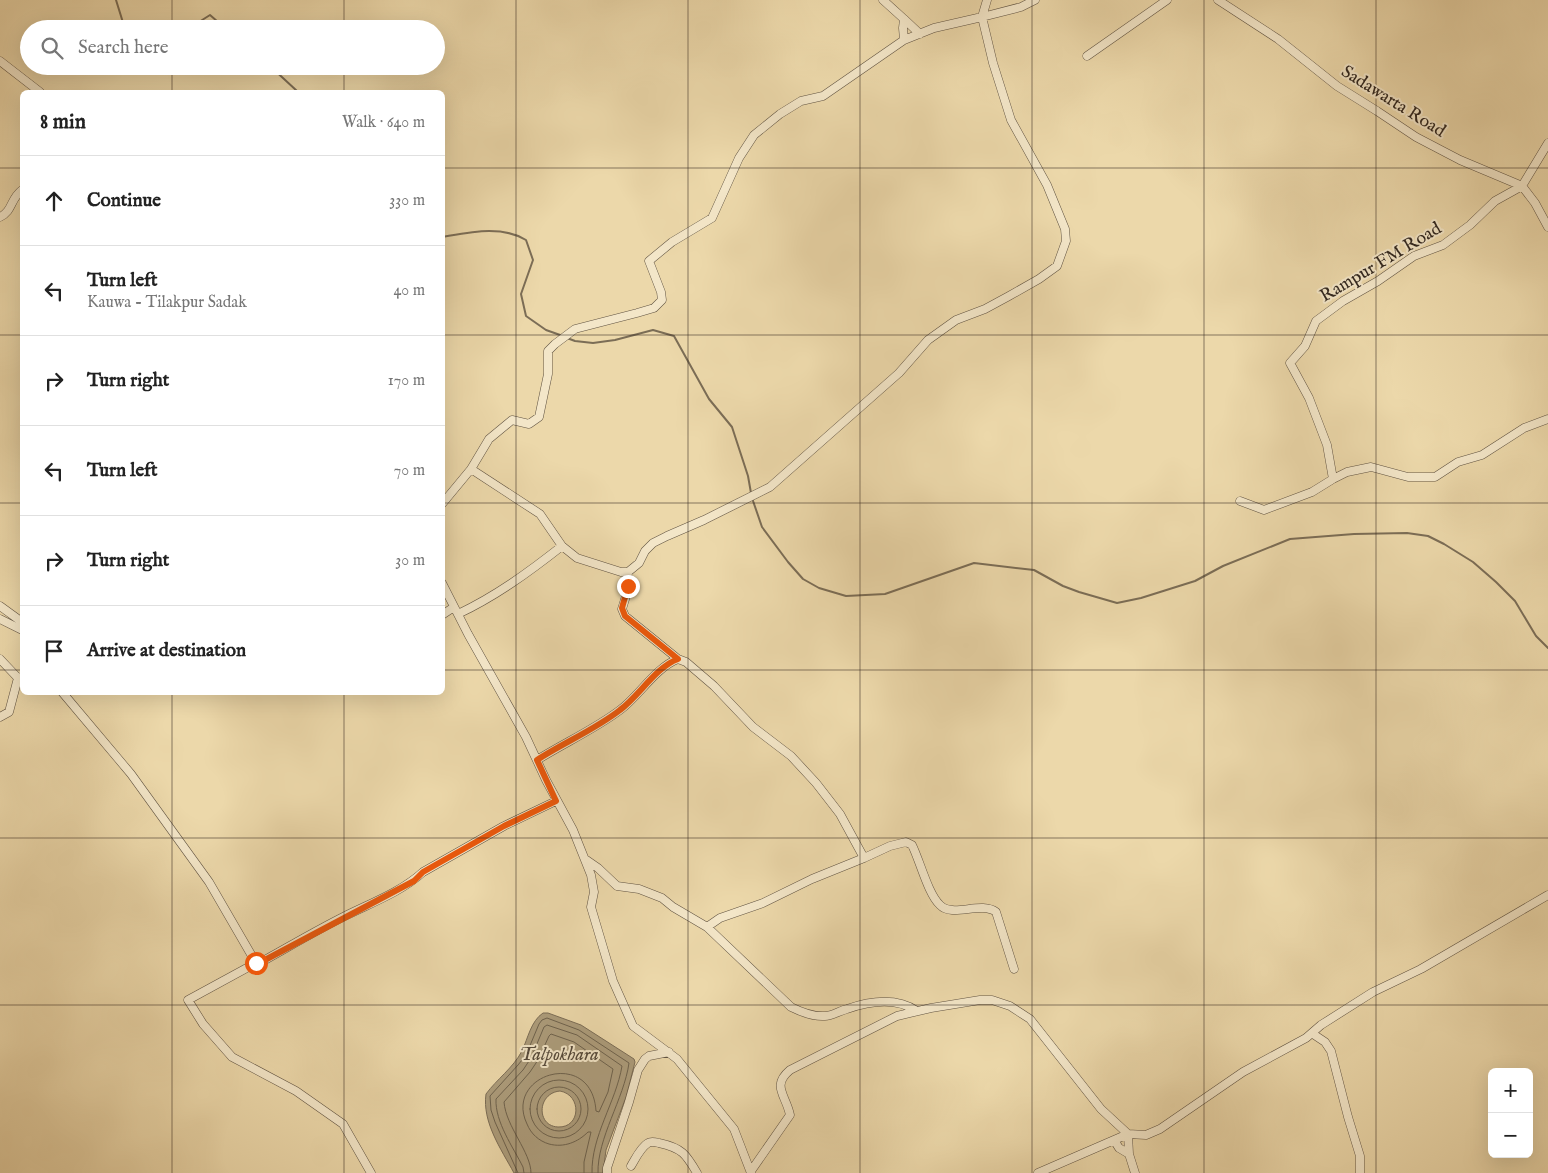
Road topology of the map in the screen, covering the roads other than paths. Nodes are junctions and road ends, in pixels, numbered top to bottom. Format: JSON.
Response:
{"nodes":[{"id":1,"x":883,"y":0,"type":"edge"},
{"id":2,"x":987,"y":0,"type":"edge"},
{"id":3,"x":1035,"y":0,"type":"edge"},
{"id":4,"x":1167,"y":0,"type":"edge"},
{"id":5,"x":1218,"y":0,"type":"edge"},
{"id":6,"x":982,"y":17,"type":"junction"},
{"id":7,"x":904,"y":19,"type":"junction"},
{"id":8,"x":920,"y":34,"type":"junction"},
{"id":9,"x":904,"y":40,"type":"junction"},
{"id":10,"x":1087,"y":56,"type":"dead end"},
{"id":11,"x":0,"y":61,"type":"edge"},
{"id":12,"x":37,"y":90,"type":"edge"},
{"id":13,"x":1548,"y":143,"type":"edge"},
{"id":14,"x":1522,"y":186,"type":"junction"},
{"id":15,"x":20,"y":192,"type":"edge"},
{"id":16,"x":0,"y":216,"type":"edge"},
{"id":17,"x":1548,"y":227,"type":"edge"},
{"id":18,"x":1548,"y":420,"type":"edge"},
{"id":19,"x":470,"y":469,"type":"junction"},
{"id":20,"x":1332,"y":479,"type":"junction"},
{"id":21,"x":445,"y":500,"type":"edge"},
{"id":22,"x":1240,"y":501,"type":"dead end"},
{"id":23,"x":562,"y":546,"type":"junction"},
{"id":24,"x":628,"y":572,"type":"junction"},
{"id":25,"x":445,"y":589,"type":"edge"},
{"id":26,"x":0,"y":606,"type":"edge"},
{"id":27,"x":456,"y":611,"type":"junction"},
{"id":28,"x":445,"y":614,"type":"edge"},
{"id":29,"x":0,"y":619,"type":"edge"},
{"id":30,"x":20,"y":621,"type":"edge"},
{"id":31,"x":20,"y":629,"type":"edge"},
{"id":32,"x":0,"y":659,"type":"edge"},
{"id":33,"x":678,"y":659,"type":"junction"},
{"id":34,"x":20,"y":678,"type":"edge"},
{"id":35,"x":65,"y":695,"type":"edge"},
{"id":36,"x":0,"y":717,"type":"edge"},
{"id":37,"x":537,"y":760,"type":"junction"},
{"id":38,"x":556,"y":801,"type":"junction"},
{"id":39,"x":864,"y":858,"type":"junction"},
{"id":40,"x":585,"y":859,"type":"junction"},
{"id":41,"x":1548,"y":895,"type":"edge"},
{"id":42,"x":706,"y":927,"type":"junction"},
{"id":43,"x":256,"y":963,"type":"junction"},
{"id":44,"x":1014,"y":969,"type":"dead end"},
{"id":45,"x":917,"y":1011,"type":"junction"},
{"id":46,"x":1313,"y":1034,"type":"junction"},
{"id":47,"x":669,"y":1052,"type":"junction"},
{"id":48,"x":1128,"y":1134,"type":"junction"},
{"id":49,"x":1114,"y":1140,"type":"junction"},
{"id":50,"x":1129,"y":1154,"type":"junction"},
{"id":51,"x":631,"y":1166,"type":"dead end"},
{"id":52,"x":751,"y":1172,"type":"edge"},
{"id":53,"x":371,"y":1173,"type":"edge"},
{"id":54,"x":607,"y":1173,"type":"edge"},
{"id":55,"x":698,"y":1173,"type":"edge"},
{"id":56,"x":1038,"y":1173,"type":"edge"},
{"id":57,"x":1134,"y":1173,"type":"edge"},
{"id":58,"x":1360,"y":1173,"type":"edge"}],
"edges":[{"from":1,"to":7,"type":"street"},
{"from":2,"to":6,"type":"street"},
{"from":3,"to":6,"type":"street"},
{"from":4,"to":10,"type":"street"},
{"from":5,"to":14,"type":"street","name":"Sadawarta Road"},
{"from":6,"to":8,"type":"street"},
{"from":6,"to":24,"type":"street"},
{"from":7,"to":8,"type":"street"},
{"from":7,"to":9,"type":"street"},
{"from":8,"to":9,"type":"street"},
{"from":9,"to":19,"type":"street"},
{"from":11,"to":12,"type":"street"},
{"from":13,"to":14,"type":"street","name":"Rampur FM Road"},
{"from":14,"to":17,"type":"street"},
{"from":14,"to":20,"type":"street","name":"Rampur FM Road"},
{"from":15,"to":16,"type":"street"},
{"from":18,"to":20,"type":"street"},
{"from":19,"to":21,"type":"street"},
{"from":19,"to":23,"type":"street"},
{"from":20,"to":22,"type":"street"},
{"from":23,"to":24,"type":"street"},
{"from":23,"to":27,"type":"street"},
{"from":24,"to":33,"type":"street"},
{"from":25,"to":27,"type":"street"},
{"from":26,"to":30,"type":"street"},
{"from":27,"to":28,"type":"street"},
{"from":27,"to":37,"type":"street"},
{"from":29,"to":31,"type":"street"},
{"from":32,"to":34,"type":"street"},
{"from":33,"to":37,"type":"street"},
{"from":33,"to":39,"type":"street"},
{"from":34,"to":36,"type":"street"},
{"from":35,"to":43,"type":"street"},
{"from":37,"to":38,"type":"street"},
{"from":38,"to":40,"type":"street"},
{"from":38,"to":43,"type":"street"},
{"from":39,"to":42,"type":"street"},
{"from":39,"to":44,"type":"street"},
{"from":40,"to":42,"type":"street"},
{"from":40,"to":47,"type":"street"},
{"from":41,"to":46,"type":"street"},
{"from":42,"to":45,"type":"street"},
{"from":43,"to":53,"type":"street"},
{"from":45,"to":48,"type":"street"},
{"from":45,"to":52,"type":"street"},
{"from":46,"to":48,"type":"street"},
{"from":46,"to":58,"type":"street"},
{"from":47,"to":52,"type":"street"},
{"from":47,"to":54,"type":"street"},
{"from":48,"to":49,"type":"street"},
{"from":48,"to":50,"type":"street"},
{"from":49,"to":50,"type":"street"},
{"from":49,"to":56,"type":"street"},
{"from":50,"to":57,"type":"street"},
{"from":51,"to":55,"type":"street"}]}
